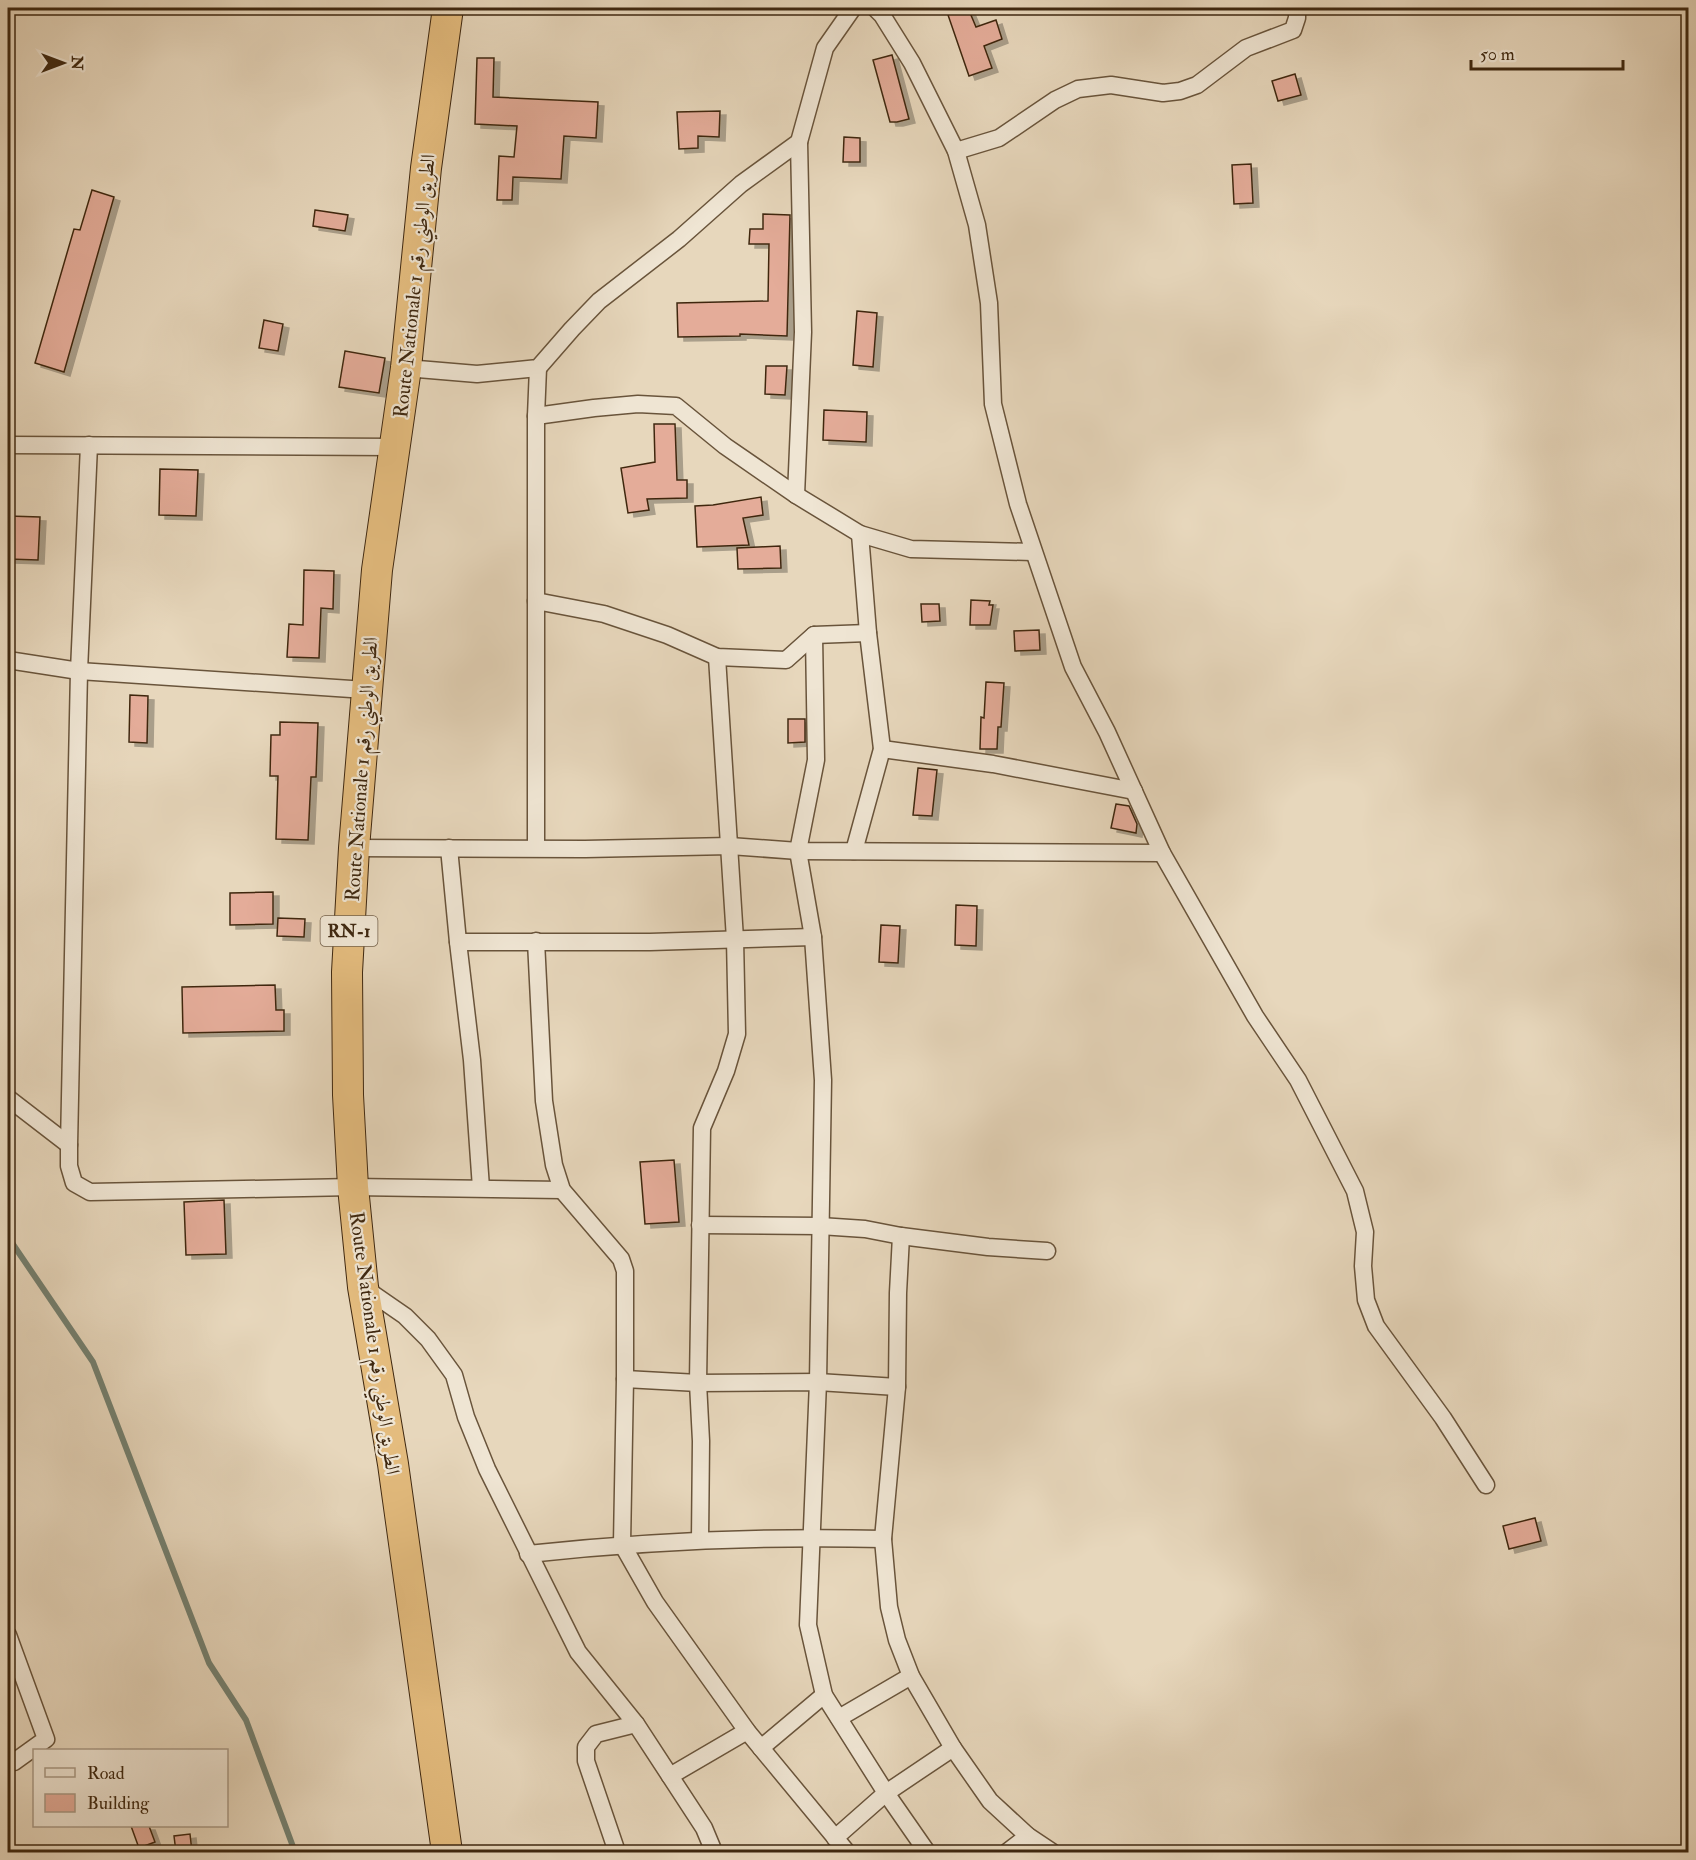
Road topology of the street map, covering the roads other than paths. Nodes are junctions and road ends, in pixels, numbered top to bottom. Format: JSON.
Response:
{"nodes":[{"id":1,"x":448,"y":8,"type":"edge"},
{"id":2,"x":853,"y":8,"type":"edge"},
{"id":3,"x":875,"y":8,"type":"edge"},
{"id":4,"x":1297,"y":8,"type":"edge"},
{"id":5,"x":799,"y":142,"type":"junction"},
{"id":6,"x":956,"y":151,"type":"junction"},
{"id":7,"x":406,"y":368,"type":"junction"},
{"id":8,"x":538,"y":368,"type":"junction"},
{"id":9,"x":536,"y":416,"type":"junction"},
{"id":10,"x":8,"y":444,"type":"edge"},
{"id":11,"x":89,"y":445,"type":"junction"},
{"id":12,"x":396,"y":447,"type":"junction"},
{"id":13,"x":796,"y":495,"type":"junction"},
{"id":14,"x":861,"y":534,"type":"junction"},
{"id":15,"x":1033,"y":552,"type":"junction"},
{"id":16,"x":536,"y":601,"type":"junction"},
{"id":17,"x":868,"y":633,"type":"junction"},
{"id":18,"x":814,"y":635,"type":"junction"},
{"id":19,"x":717,"y":657,"type":"junction"},
{"id":20,"x":8,"y":660,"type":"edge"},
{"id":21,"x":80,"y":671,"type":"junction"},
{"id":22,"x":366,"y":690,"type":"junction"},
{"id":23,"x":882,"y":749,"type":"junction"},
{"id":24,"x":1134,"y":791,"type":"junction"},
{"id":25,"x":730,"y":846,"type":"junction"},
{"id":26,"x":354,"y":848,"type":"junction"},
{"id":27,"x":449,"y":848,"type":"junction"},
{"id":28,"x":536,"y":848,"type":"junction"},
{"id":29,"x":798,"y":851,"type":"junction"},
{"id":30,"x":854,"y":851,"type":"junction"},
{"id":31,"x":1162,"y":853,"type":"junction"},
{"id":32,"x":813,"y":937,"type":"junction"},
{"id":33,"x":735,"y":939,"type":"junction"},
{"id":34,"x":536,"y":941,"type":"junction"},
{"id":35,"x":458,"y":942,"type":"junction"},
{"id":36,"x":8,"y":1098,"type":"edge"},
{"id":37,"x":69,"y":1145,"type":"junction"},
{"id":38,"x":353,"y":1187,"type":"junction"},
{"id":39,"x":481,"y":1188,"type":"junction"},
{"id":40,"x":562,"y":1190,"type":"junction"},
{"id":41,"x":700,"y":1225,"type":"junction"},
{"id":42,"x":820,"y":1226,"type":"junction"},
{"id":43,"x":901,"y":1236,"type":"junction"},
{"id":44,"x":1047,"y":1251,"type":"dead end"},
{"id":45,"x":363,"y":1287,"type":"junction"},
{"id":46,"x":625,"y":1379,"type":"junction"},
{"id":47,"x":818,"y":1382,"type":"junction"},
{"id":48,"x":698,"y":1383,"type":"junction"},
{"id":49,"x":897,"y":1387,"type":"junction"},
{"id":50,"x":1486,"y":1485,"type":"dead end"},
{"id":51,"x":812,"y":1538,"type":"junction"},
{"id":52,"x":883,"y":1539,"type":"junction"},
{"id":53,"x":700,"y":1540,"type":"junction"},
{"id":54,"x":622,"y":1544,"type":"junction"},
{"id":55,"x":528,"y":1554,"type":"junction"},
{"id":56,"x":8,"y":1635,"type":"edge"},
{"id":57,"x":911,"y":1676,"type":"junction"},
{"id":58,"x":824,"y":1695,"type":"junction"},
{"id":59,"x":839,"y":1718,"type":"junction"},
{"id":60,"x":636,"y":1724,"type":"junction"},
{"id":61,"x":747,"y":1731,"type":"junction"},
{"id":62,"x":761,"y":1748,"type":"junction"},
{"id":63,"x":953,"y":1748,"type":"junction"},
{"id":64,"x":8,"y":1763,"type":"edge"},
{"id":65,"x":670,"y":1776,"type":"junction"},
{"id":66,"x":886,"y":1793,"type":"junction"},
{"id":67,"x":1028,"y":1836,"type":"junction"},
{"id":68,"x":836,"y":1838,"type":"junction"},
{"id":69,"x":447,"y":1852,"type":"edge"},
{"id":70,"x":617,"y":1852,"type":"edge"},
{"id":71,"x":714,"y":1852,"type":"edge"},
{"id":72,"x":847,"y":1852,"type":"edge"},
{"id":73,"x":927,"y":1852,"type":"edge"},
{"id":74,"x":1007,"y":1852,"type":"edge"},
{"id":75,"x":1052,"y":1852,"type":"edge"}],
"edges":[{"from":1,"to":7,"type":"highway","name":"Route Nationale الطريق الوطني رقم 1","number":"RN-1"},
{"from":2,"to":5,"type":"street"},
{"from":3,"to":6,"type":"street"},
{"from":4,"to":6,"type":"street"},
{"from":5,"to":8,"type":"street"},
{"from":5,"to":13,"type":"street"},
{"from":6,"to":15,"type":"street"},
{"from":7,"to":8,"type":"street"},
{"from":7,"to":12,"type":"highway","name":"Route Nationale الطريق الوطني رقم 1","number":"RN-1"},
{"from":8,"to":9,"type":"street"},
{"from":9,"to":13,"type":"street"},
{"from":9,"to":16,"type":"street"},
{"from":10,"to":11,"type":"street"},
{"from":11,"to":12,"type":"street"},
{"from":11,"to":21,"type":"street"},
{"from":12,"to":22,"type":"highway","name":"Route Nationale الطريق الوطني رقم 1","number":"RN-1"},
{"from":13,"to":14,"type":"street"},
{"from":14,"to":15,"type":"street"},
{"from":14,"to":17,"type":"street"},
{"from":15,"to":24,"type":"street"},
{"from":16,"to":19,"type":"street"},
{"from":16,"to":28,"type":"street"},
{"from":17,"to":18,"type":"street"},
{"from":17,"to":23,"type":"street"},
{"from":18,"to":19,"type":"street"},
{"from":18,"to":29,"type":"street"},
{"from":19,"to":25,"type":"street"},
{"from":20,"to":21,"type":"street"},
{"from":21,"to":22,"type":"street"},
{"from":21,"to":37,"type":"street"},
{"from":22,"to":26,"type":"highway","name":"Route Nationale الطريق الوطني رقم 1","number":"RN-1"},
{"from":23,"to":24,"type":"street"},
{"from":23,"to":30,"type":"street"},
{"from":24,"to":31,"type":"street"},
{"from":25,"to":28,"type":"street"},
{"from":25,"to":29,"type":"street"},
{"from":25,"to":33,"type":"street"},
{"from":26,"to":27,"type":"street"},
{"from":26,"to":38,"type":"highway","name":"Route Nationale الطريق الوطني رقم 1","number":"RN-1"},
{"from":27,"to":28,"type":"street"},
{"from":27,"to":35,"type":"street"},
{"from":29,"to":30,"type":"street"},
{"from":29,"to":32,"type":"street"},
{"from":30,"to":31,"type":"street"},
{"from":31,"to":50,"type":"street"},
{"from":32,"to":33,"type":"street"},
{"from":32,"to":42,"type":"street"},
{"from":33,"to":34,"type":"street"},
{"from":33,"to":41,"type":"street"},
{"from":34,"to":35,"type":"street"},
{"from":34,"to":40,"type":"street"},
{"from":35,"to":39,"type":"street"},
{"from":36,"to":37,"type":"street"},
{"from":37,"to":38,"type":"street"},
{"from":38,"to":39,"type":"street"},
{"from":38,"to":45,"type":"highway","name":"Route Nationale الطريق الوطني رقم 1","number":"RN-1"},
{"from":39,"to":40,"type":"street"},
{"from":40,"to":46,"type":"street"},
{"from":41,"to":42,"type":"street"},
{"from":41,"to":48,"type":"street"},
{"from":42,"to":43,"type":"street"},
{"from":42,"to":47,"type":"street"},
{"from":43,"to":44,"type":"street"},
{"from":43,"to":49,"type":"street"},
{"from":45,"to":55,"type":"street"},
{"from":45,"to":69,"type":"highway","name":"Route Nationale الطريق الوطني رقم 1","number":"RN-1"},
{"from":46,"to":48,"type":"street"},
{"from":46,"to":54,"type":"street"},
{"from":47,"to":48,"type":"street"},
{"from":47,"to":49,"type":"street"},
{"from":47,"to":51,"type":"street"},
{"from":48,"to":53,"type":"street"},
{"from":49,"to":52,"type":"street"},
{"from":51,"to":52,"type":"street"},
{"from":51,"to":53,"type":"street"},
{"from":51,"to":58,"type":"street"},
{"from":52,"to":57,"type":"street"},
{"from":53,"to":54,"type":"street"},
{"from":54,"to":55,"type":"street"},
{"from":54,"to":61,"type":"street"},
{"from":55,"to":60,"type":"street"},
{"from":56,"to":64,"type":"street"},
{"from":57,"to":59,"type":"street"},
{"from":57,"to":63,"type":"street"},
{"from":58,"to":59,"type":"street"},
{"from":58,"to":62,"type":"street"},
{"from":59,"to":66,"type":"street"},
{"from":60,"to":65,"type":"street"},
{"from":60,"to":70,"type":"street"},
{"from":61,"to":62,"type":"street"},
{"from":61,"to":65,"type":"street"},
{"from":62,"to":68,"type":"street"},
{"from":63,"to":66,"type":"street"},
{"from":63,"to":67,"type":"street"},
{"from":65,"to":71,"type":"street"},
{"from":66,"to":68,"type":"street"},
{"from":66,"to":73,"type":"street"},
{"from":67,"to":74,"type":"street"},
{"from":67,"to":75,"type":"street"},
{"from":68,"to":72,"type":"street"}]}
